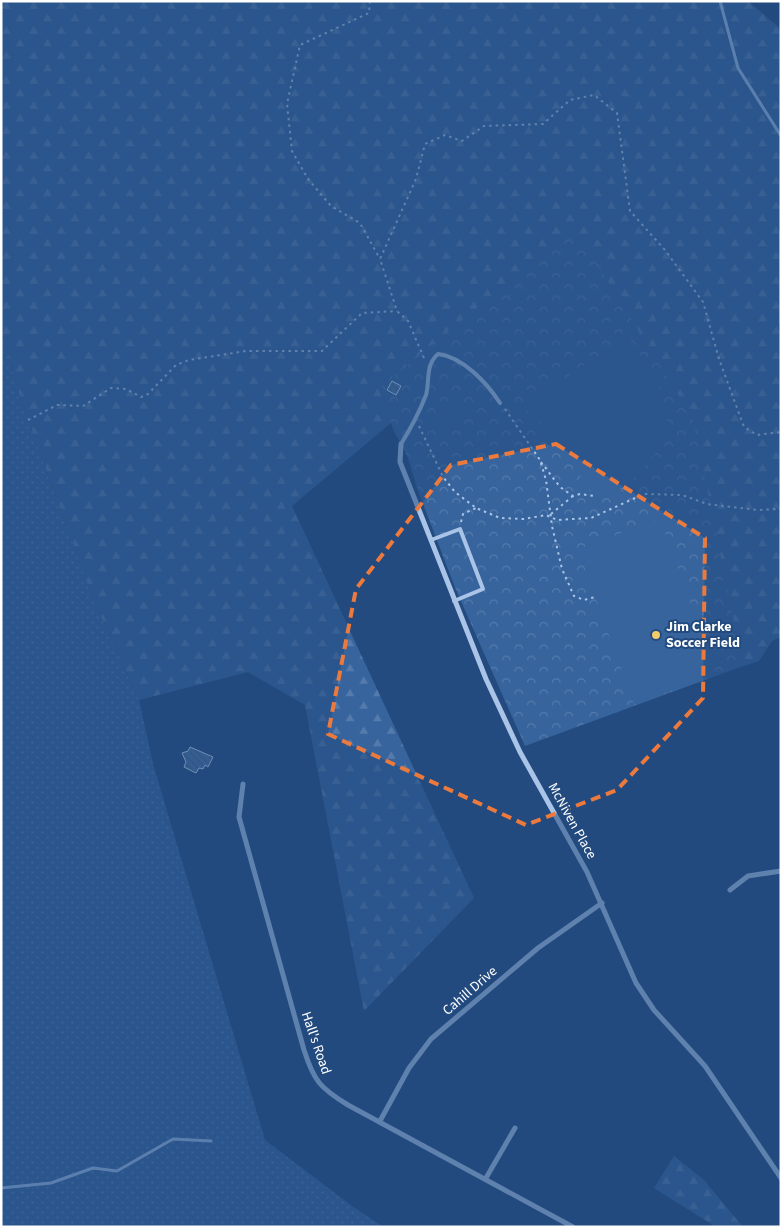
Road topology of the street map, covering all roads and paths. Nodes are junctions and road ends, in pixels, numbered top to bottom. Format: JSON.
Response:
{"nodes":[{"id":1,"x":370,"y":1,"type":"edge"},
{"id":2,"x":380,"y":259,"type":"junction"},
{"id":3,"x":397,"y":311,"type":"junction"},
{"id":4,"x":424,"y":358,"type":"dead end"},
{"id":5,"x":500,"y":403,"type":"joint"},
{"id":6,"x":28,"y":420,"type":"dead end"},
{"id":7,"x":416,"y":420,"type":"junction"},
{"id":8,"x":781,"y":432,"type":"edge"},
{"id":9,"x":401,"y":444,"type":"joint"},
{"id":10,"x":540,"y":460,"type":"junction"},
{"id":11,"x":572,"y":496,"type":"junction"},
{"id":12,"x":594,"y":496,"type":"dead end"},
{"id":13,"x":476,"y":508,"type":"junction"},
{"id":14,"x":781,"y":509,"type":"edge"},
{"id":15,"x":551,"y":516,"type":"junction"},
{"id":16,"x":460,"y":529,"type":"junction"},
{"id":17,"x":431,"y":540,"type":"junction"},
{"id":18,"x":595,"y":597,"type":"dead end"},
{"id":19,"x":454,"y":600,"type":"junction"},
{"id":20,"x":243,"y":784,"type":"dead end"},
{"id":21,"x":781,"y":871,"type":"edge"},
{"id":22,"x":730,"y":890,"type":"dead end"},
{"id":23,"x":602,"y":903,"type":"junction"},
{"id":24,"x":380,"y":1121,"type":"junction"},
{"id":25,"x":515,"y":1128,"type":"dead end"},
{"id":26,"x":486,"y":1178,"type":"junction"},
{"id":27,"x":781,"y":1178,"type":"edge"},
{"id":28,"x":565,"y":1225,"type":"edge"},
{"id":29,"x":573,"y":1227,"type":"edge"}],
"edges":[{"from":1,"to":2,"type":"path"},
{"from":2,"to":3,"type":"path"},
{"from":2,"to":8,"type":"path"},
{"from":3,"to":4,"type":"path"},
{"from":3,"to":6,"type":"path"},
{"from":5,"to":7,"type":"lane"},
{"from":5,"to":10,"type":"path"},
{"from":7,"to":9,"type":"lane"},
{"from":7,"to":13,"type":"path"},
{"from":9,"to":17,"type":"street","name":"McNiven Place"},
{"from":10,"to":11,"type":"path"},
{"from":10,"to":15,"type":"path"},
{"from":11,"to":12,"type":"path"},
{"from":11,"to":15,"type":"path"},
{"from":13,"to":15,"type":"path"},
{"from":13,"to":16,"type":"path"},
{"from":14,"to":15,"type":"path"},
{"from":15,"to":18,"type":"path"},
{"from":16,"to":17,"type":"lane"},
{"from":16,"to":19,"type":"lane"},
{"from":17,"to":19,"type":"street","name":"McNiven Place"},
{"from":19,"to":23,"type":"street","name":"McNiven Place"},
{"from":20,"to":24,"type":"street","name":"Hall's Road"},
{"from":21,"to":22,"type":"street"},
{"from":23,"to":24,"type":"street","name":"Cahill Drive"},
{"from":23,"to":27,"type":"street","name":"McNiven Place"},
{"from":24,"to":26,"type":"street","name":"Hall's Road"},
{"from":25,"to":26,"type":"street"},
{"from":26,"to":28,"type":"street","name":"Hall's Road"},
{"from":28,"to":29,"type":"street","name":"Hall's Road"}]}
